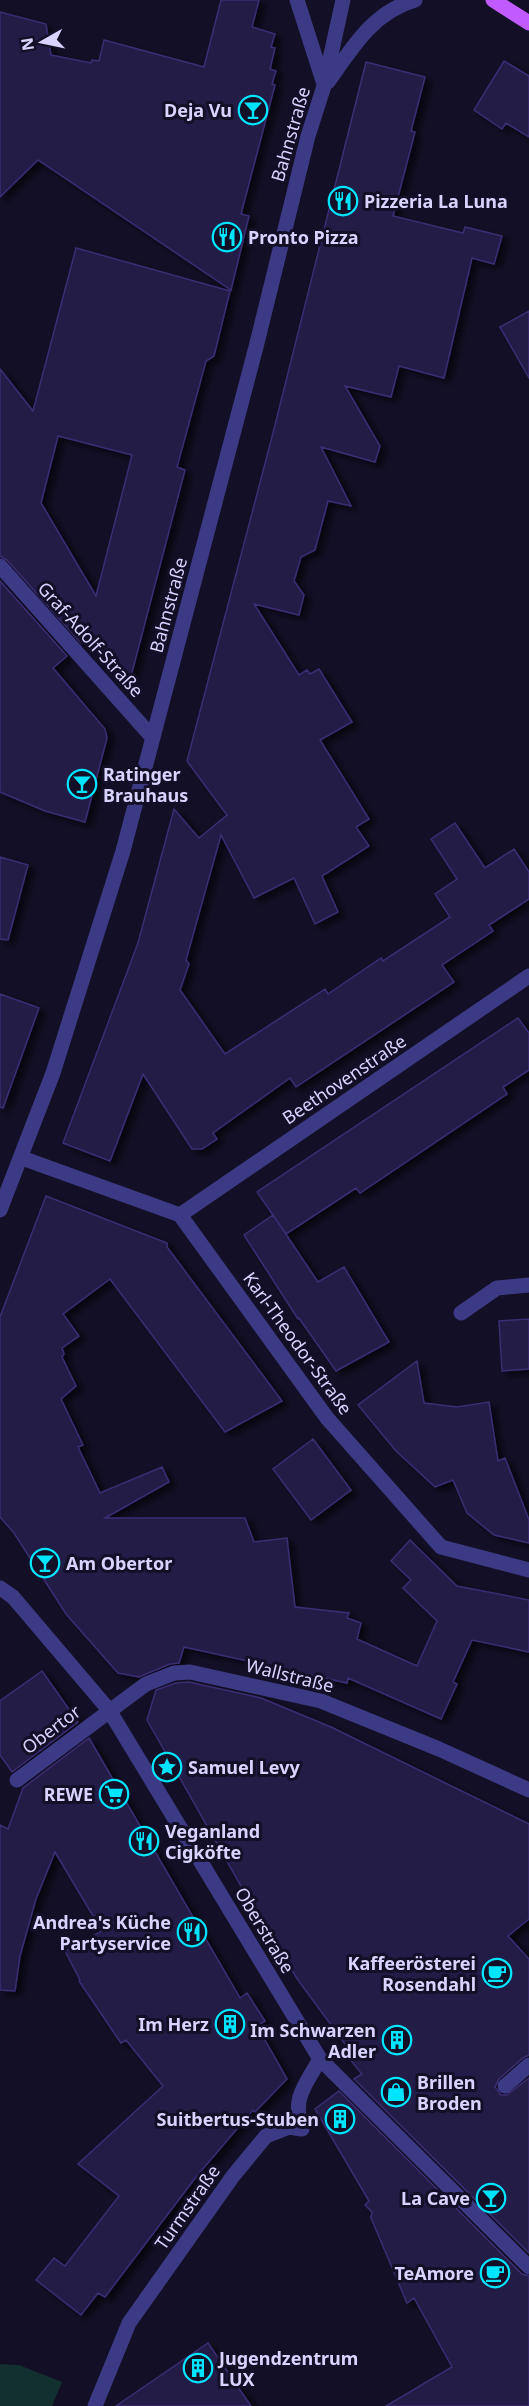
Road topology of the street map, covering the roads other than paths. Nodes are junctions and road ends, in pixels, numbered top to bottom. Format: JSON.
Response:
{"nodes":[{"id":1,"x":297,"y":0,"type":"edge"},
{"id":2,"x":344,"y":0,"type":"edge"},
{"id":3,"x":415,"y":0,"type":"edge"},
{"id":4,"x":493,"y":0,"type":"edge"},
{"id":5,"x":529,"y":23,"type":"edge"},
{"id":6,"x":324,"y":87,"type":"junction"},
{"id":7,"x":0,"y":566,"type":"edge"},
{"id":8,"x":153,"y":738,"type":"junction"},
{"id":9,"x":529,"y":976,"type":"edge"},
{"id":10,"x":22,"y":1158,"type":"junction"},
{"id":11,"x":0,"y":1210,"type":"edge"},
{"id":12,"x":180,"y":1215,"type":"junction"},
{"id":13,"x":529,"y":1285,"type":"edge"},
{"id":14,"x":462,"y":1314,"type":"dead end"},
{"id":15,"x":529,"y":1570,"type":"edge"},
{"id":16,"x":0,"y":1588,"type":"edge"},
{"id":17,"x":109,"y":1710,"type":"junction"},
{"id":18,"x":17,"y":1780,"type":"dead end"},
{"id":19,"x":529,"y":1790,"type":"edge"},
{"id":20,"x":320,"y":2059,"type":"junction"},
{"id":21,"x":529,"y":2065,"type":"edge"},
{"id":22,"x":505,"y":2086,"type":"dead end"},
{"id":23,"x":529,"y":2266,"type":"edge"},
{"id":24,"x":95,"y":2406,"type":"edge"}],
"edges":[{"from":1,"to":6,"type":"street"},
{"from":2,"to":6,"type":"street","name":"Bahnstraße"},
{"from":3,"to":6,"type":"street"},
{"from":4,"to":5,"type":"main road"},
{"from":6,"to":8,"type":"street","name":"Bahnstraße"},
{"from":7,"to":8,"type":"street","name":"Graf-Adolf-Straße"},
{"from":8,"to":10,"type":"street","name":"Bahnstraße"},
{"from":9,"to":12,"type":"street","name":"Beethovenstraße"},
{"from":10,"to":11,"type":"street","name":"Bahnstraße"},
{"from":10,"to":12,"type":"street"},
{"from":12,"to":15,"type":"street","name":"Karl-Theodor-Straße"},
{"from":13,"to":14,"type":"street"},
{"from":16,"to":17,"type":"street","name":"Oberstraße"},
{"from":17,"to":18,"type":"street","name":"Obertor"},
{"from":17,"to":19,"type":"street","name":"Wallstraße"},
{"from":17,"to":20,"type":"street","name":"Oberstraße"},
{"from":20,"to":23,"type":"street","name":"Oberstraße"},
{"from":20,"to":24,"type":"street","name":"Turmstraße"},
{"from":21,"to":22,"type":"street"}]}
